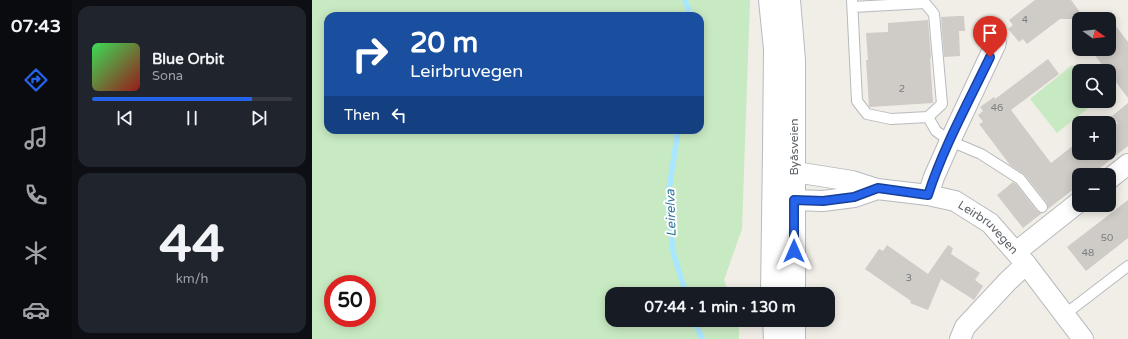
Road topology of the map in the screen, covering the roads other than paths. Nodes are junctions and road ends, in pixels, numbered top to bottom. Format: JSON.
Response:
{"nodes":[{"id":1,"x":770,"y":0,"type":"edge"},
{"id":2,"x":789,"y":0,"type":"edge"},
{"id":3,"x":852,"y":4,"type":"edge"},
{"id":4,"x":996,"y":43,"type":"dead end"},
{"id":5,"x":928,"y":117,"type":"junction"},
{"id":6,"x":950,"y":141,"type":"junction"},
{"id":7,"x":1128,"y":164,"type":"edge"},
{"id":8,"x":794,"y":172,"type":"junction"},
{"id":9,"x":1116,"y":173,"type":"edge"},
{"id":10,"x":774,"y":185,"type":"junction"},
{"id":11,"x":878,"y":188,"type":"junction"},
{"id":12,"x":928,"y":195,"type":"junction"},
{"id":13,"x":794,"y":200,"type":"junction"},
{"id":14,"x":1042,"y":207,"type":"dead end"},
{"id":15,"x":1072,"y":209,"type":"edge"},
{"id":16,"x":1021,"y":258,"type":"junction"},
{"id":17,"x":1128,"y":266,"type":"edge"},
{"id":18,"x":772,"y":287,"type":"edge"},
{"id":19,"x":794,"y":287,"type":"edge"},
{"id":20,"x":1064,"y":315,"type":"junction"},
{"id":21,"x":774,"y":327,"type":"edge"},
{"id":22,"x":794,"y":327,"type":"edge"},
{"id":23,"x":775,"y":339,"type":"edge"},
{"id":24,"x":794,"y":339,"type":"edge"},
{"id":25,"x":960,"y":339,"type":"edge"},
{"id":26,"x":1083,"y":339,"type":"edge"}],
"edges":[{"from":1,"to":10,"type":"main road","name":"Byåsveien"},
{"from":2,"to":8,"type":"main road","name":"Byåsveien"},
{"from":3,"to":5,"type":"lane"},
{"from":3,"to":5,"type":"lane"},
{"from":4,"to":6,"type":"street"},
{"from":5,"to":6,"type":"lane"},
{"from":6,"to":12,"type":"street"},
{"from":6,"to":14,"type":"lane"},
{"from":7,"to":9,"type":"street"},
{"from":8,"to":10,"type":"street"},
{"from":8,"to":11,"type":"street","name":"Leirbruvegen"},
{"from":8,"to":13,"type":"main road","name":"Byåsveien"},
{"from":10,"to":13,"type":"street"},
{"from":10,"to":18,"type":"main road","name":"Byåsveien"},
{"from":11,"to":12,"type":"street","name":"Leirbruvegen"},
{"from":11,"to":13,"type":"street","name":"Leirbruvegen"},
{"from":12,"to":16,"type":"street","name":"Leirbruvegen"},
{"from":13,"to":19,"type":"main road","name":"Byåsveien"},
{"from":15,"to":16,"type":"street","name":"Leirbruvegen"},
{"from":16,"to":20,"type":"street"},
{"from":16,"to":25,"type":"street"},
{"from":17,"to":20,"type":"lane"},
{"from":20,"to":26,"type":"street"},
{"from":21,"to":23,"type":"main road"},
{"from":22,"to":24,"type":"main road"}]}
